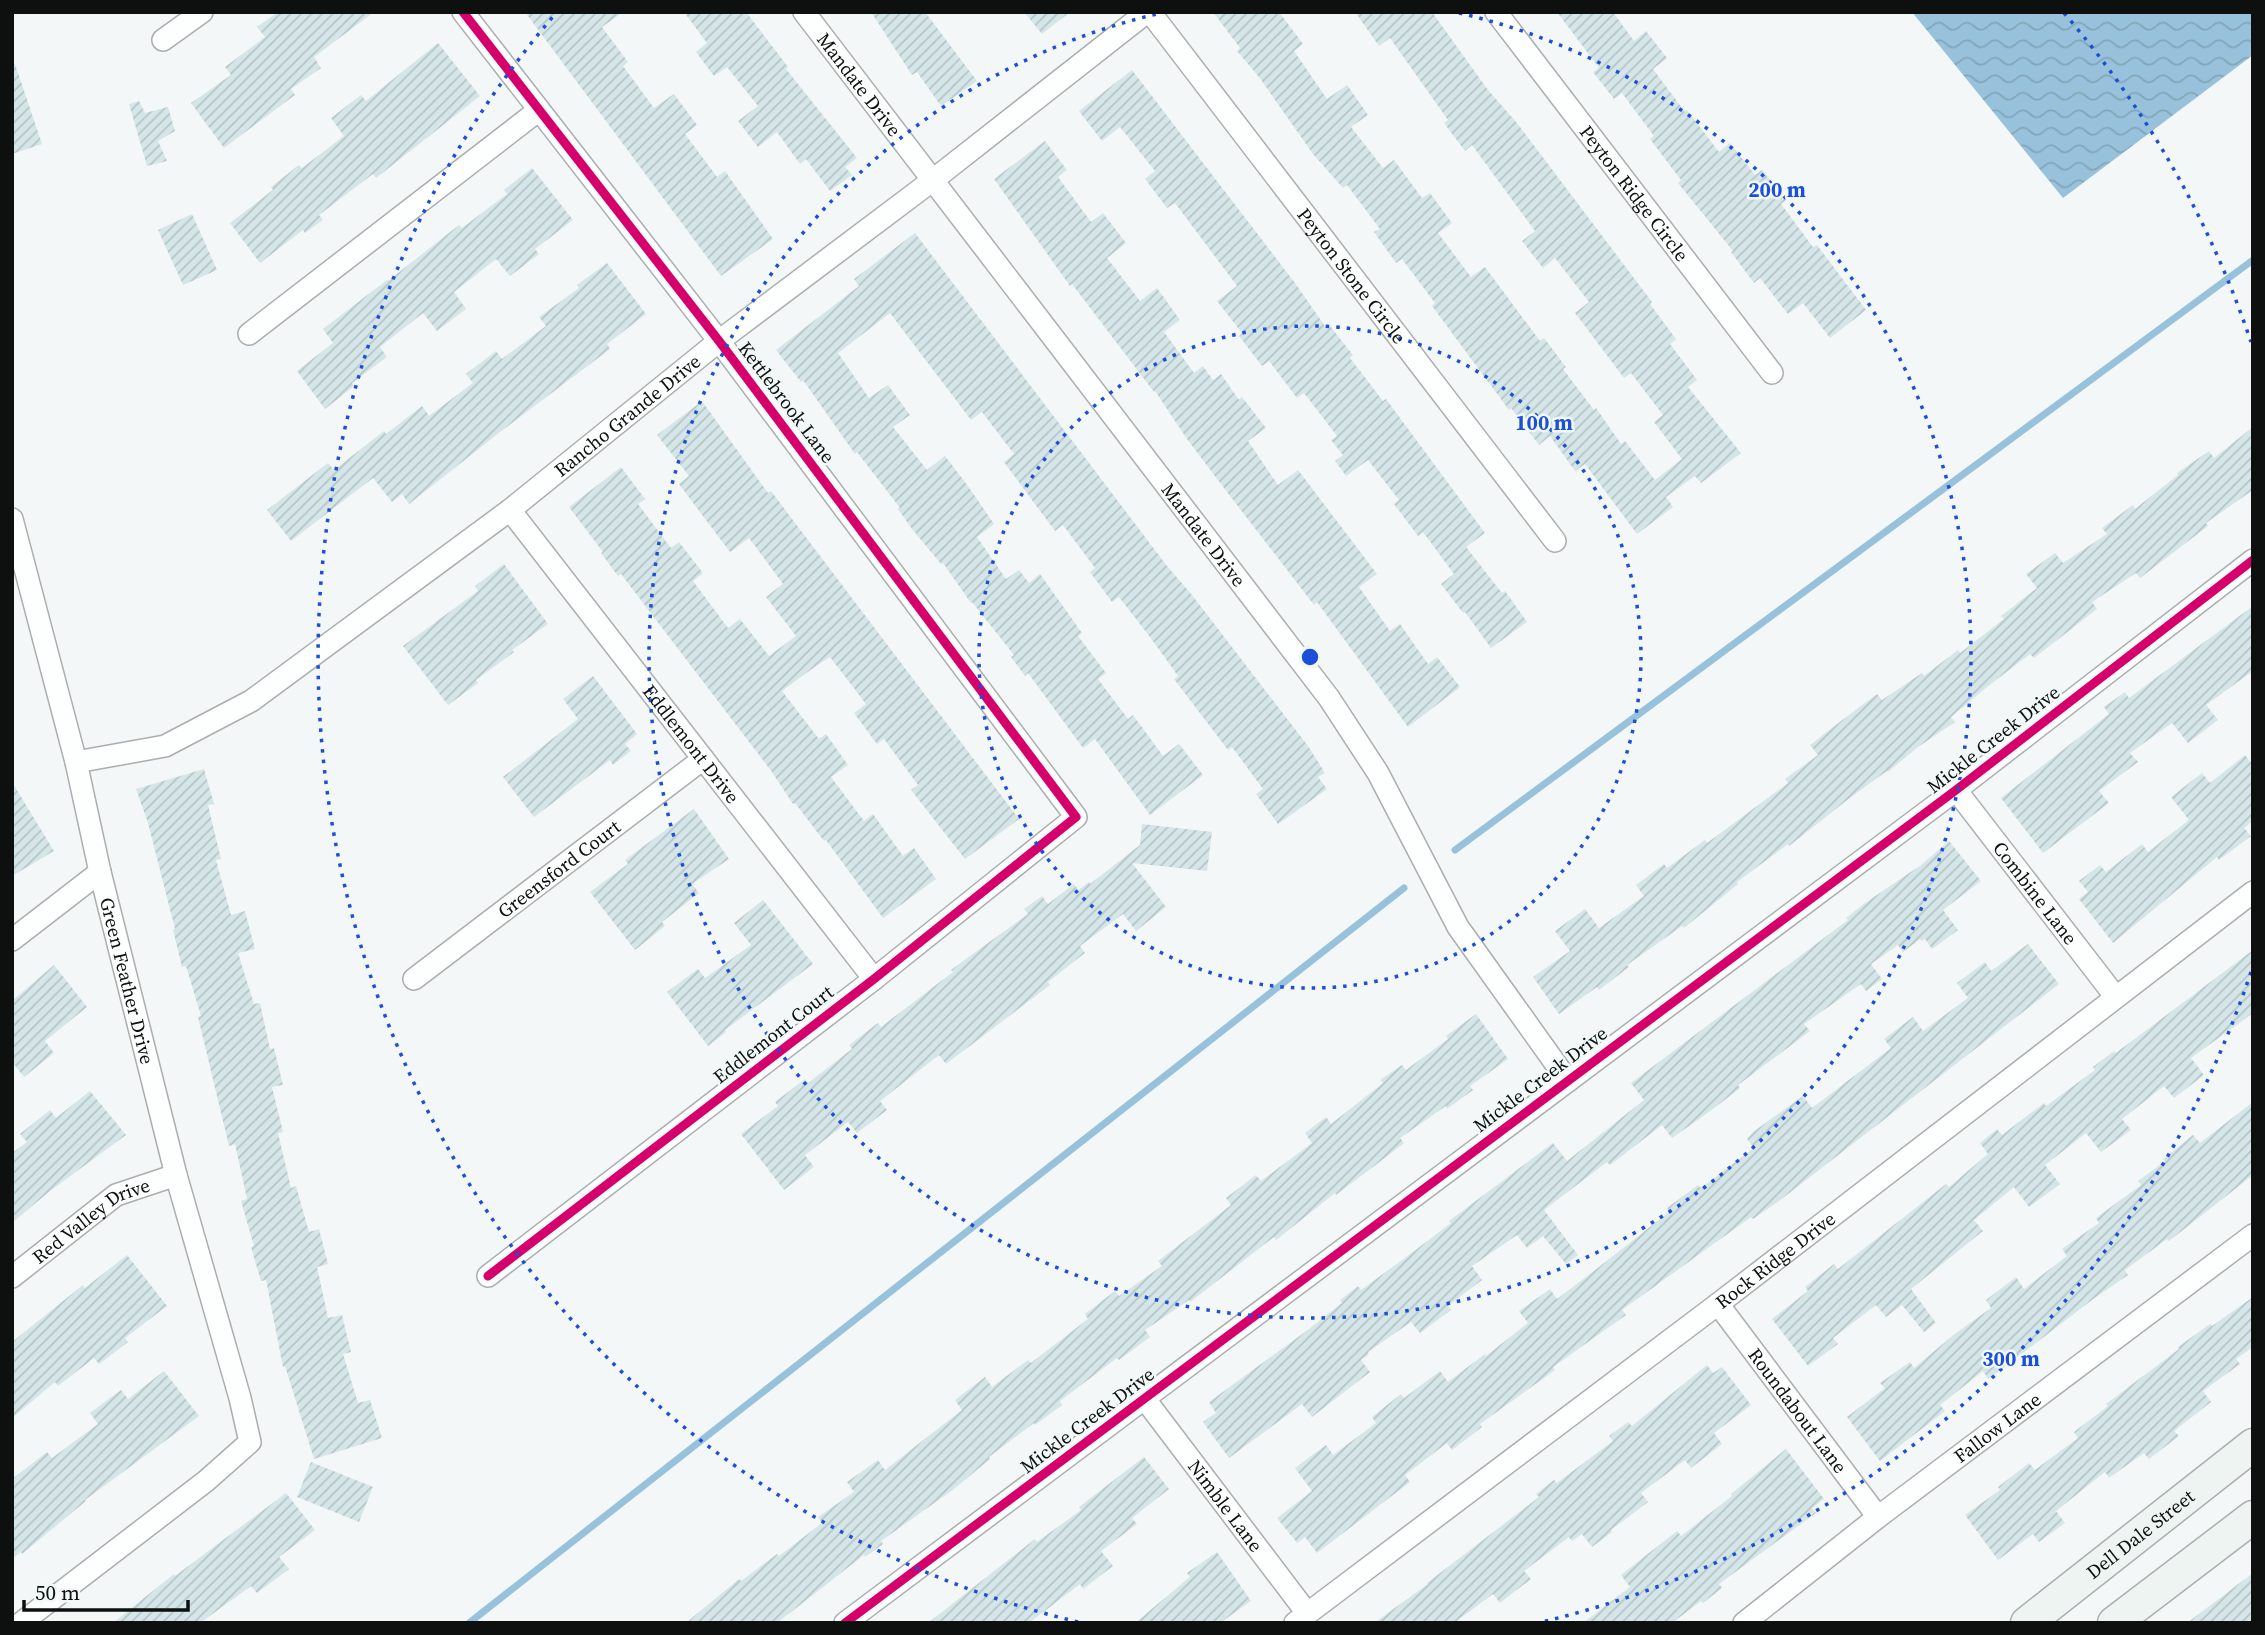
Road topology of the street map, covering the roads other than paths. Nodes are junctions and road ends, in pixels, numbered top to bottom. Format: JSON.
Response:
{"nodes":[{"id":1,"x":201,"y":12,"type":"edge"},
{"id":2,"x":463,"y":12,"type":"edge"},
{"id":3,"x":804,"y":12,"type":"edge"},
{"id":4,"x":1148,"y":12,"type":"edge"},
{"id":5,"x":1496,"y":12,"type":"edge"},
{"id":6,"x":163,"y":40,"type":"dead end"},
{"id":7,"x":539,"y":110,"type":"junction"},
{"id":8,"x":933,"y":180,"type":"junction"},
{"id":9,"x":249,"y":334,"type":"dead end"},
{"id":10,"x":719,"y":341,"type":"junction"},
{"id":11,"x":1772,"y":373,"type":"dead end"},
{"id":12,"x":510,"y":510,"type":"junction"},
{"id":13,"x":12,"y":519,"type":"edge"},
{"id":14,"x":1555,"y":541,"type":"dead end"},
{"id":15,"x":17,"y":557,"type":"edge"},
{"id":16,"x":2253,"y":560,"type":"edge"},
{"id":17,"x":703,"y":759,"type":"junction"},
{"id":18,"x":76,"y":762,"type":"junction"},
{"id":19,"x":1956,"y":790,"type":"junction"},
{"id":20,"x":1076,"y":817,"type":"joint"},
{"id":21,"x":100,"y":872,"type":"junction"},
{"id":22,"x":2253,"y":892,"type":"edge"},
{"id":23,"x":12,"y":940,"type":"edge"},
{"id":24,"x":414,"y":979,"type":"dead end"},
{"id":25,"x":874,"y":979,"type":"junction"},
{"id":26,"x":2115,"y":996,"type":"junction"},
{"id":27,"x":1568,"y":1080,"type":"junction"},
{"id":28,"x":176,"y":1175,"type":"junction"},
{"id":29,"x":2253,"y":1235,"type":"edge"},
{"id":30,"x":488,"y":1276,"type":"dead end"},
{"id":31,"x":12,"y":1277,"type":"edge"},
{"id":32,"x":1718,"y":1304,"type":"junction"},
{"id":33,"x":1144,"y":1398,"type":"junction"},
{"id":34,"x":2253,"y":1445,"type":"edge"},
{"id":35,"x":1878,"y":1517,"type":"junction"},
{"id":36,"x":2253,"y":1517,"type":"edge"},
{"id":37,"x":1301,"y":1618,"type":"edge"},
{"id":38,"x":21,"y":1623,"type":"edge"},
{"id":39,"x":845,"y":1623,"type":"edge"},
{"id":40,"x":1744,"y":1623,"type":"edge"},
{"id":41,"x":2027,"y":1623,"type":"edge"},
{"id":42,"x":2114,"y":1623,"type":"edge"}],
"edges":[{"from":1,"to":6,"type":"street"},
{"from":2,"to":7,"type":"street","name":"Kettlebrook Lane"},
{"from":3,"to":8,"type":"street","name":"Mandate Drive"},
{"from":4,"to":8,"type":"street","name":"Rancho Grande Drive"},
{"from":4,"to":14,"type":"street","name":"Peyton Stone Circle"},
{"from":5,"to":11,"type":"street","name":"Peyton Ridge Circle"},
{"from":7,"to":9,"type":"street"},
{"from":7,"to":10,"type":"street","name":"Kettlebrook Lane"},
{"from":8,"to":10,"type":"street","name":"Rancho Grande Drive"},
{"from":8,"to":27,"type":"street","name":"Mandate Drive"},
{"from":10,"to":12,"type":"street","name":"Rancho Grande Drive"},
{"from":10,"to":20,"type":"street","name":"Kettlebrook Lane"},
{"from":12,"to":17,"type":"street","name":"Eddlemont Drive"},
{"from":12,"to":18,"type":"street","name":"Rancho Grande Drive"},
{"from":13,"to":15,"type":"street","name":"Green Feather Drive"},
{"from":15,"to":18,"type":"street","name":"Green Feather Drive"},
{"from":16,"to":19,"type":"street","name":"Mickle Creek Drive"},
{"from":17,"to":24,"type":"street","name":"Greensford Court"},
{"from":17,"to":25,"type":"street","name":"Eddlemont Drive"},
{"from":18,"to":21,"type":"street","name":"Green Feather Drive"},
{"from":19,"to":26,"type":"street","name":"Combine Lane"},
{"from":19,"to":27,"type":"street","name":"Mickle Creek Drive"},
{"from":20,"to":25,"type":"street","name":"Eddlemont Court"},
{"from":21,"to":23,"type":"street"},
{"from":21,"to":28,"type":"street","name":"Green Feather Drive"},
{"from":22,"to":26,"type":"street","name":"Rock Ridge Drive"},
{"from":25,"to":30,"type":"street","name":"Eddlemont Court"},
{"from":26,"to":32,"type":"street","name":"Rock Ridge Drive"},
{"from":27,"to":33,"type":"street","name":"Mickle Creek Drive"},
{"from":28,"to":31,"type":"street","name":"Red Valley Drive"},
{"from":28,"to":38,"type":"street","name":"Green Feather Drive"},
{"from":29,"to":35,"type":"street","name":"Fallow Lane"},
{"from":32,"to":35,"type":"street","name":"Roundabout Lane"},
{"from":32,"to":37,"type":"street","name":"Rock Ridge Drive"},
{"from":33,"to":37,"type":"street","name":"Nimble Lane"},
{"from":33,"to":39,"type":"street","name":"Mickle Creek Drive"},
{"from":34,"to":41,"type":"main road","name":"Dell Dale Street"},
{"from":35,"to":40,"type":"street","name":"Fallow Lane"},
{"from":36,"to":42,"type":"main road"}]}
